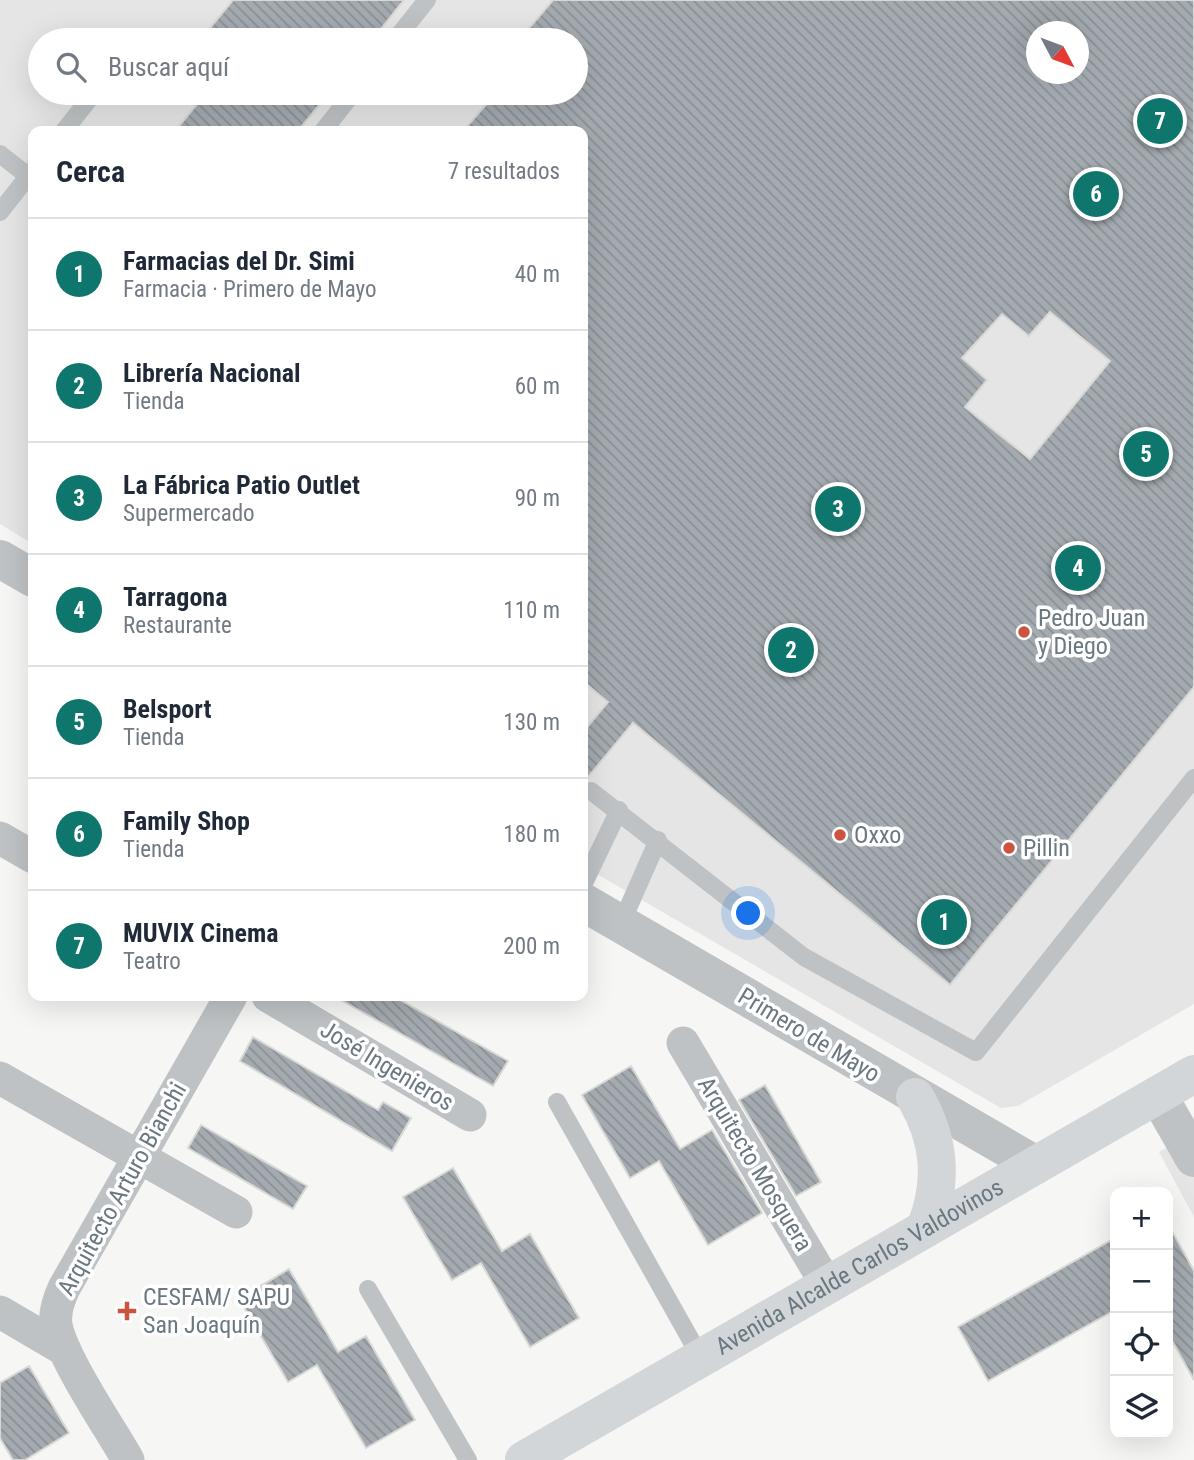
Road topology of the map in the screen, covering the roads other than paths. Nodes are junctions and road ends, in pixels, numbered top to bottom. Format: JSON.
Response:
{"nodes":[{"id":1,"x":427,"y":0,"type":"edge"},
{"id":2,"x":405,"y":28,"type":"edge"},
{"id":3,"x":85,"y":105,"type":"edge"},
{"id":4,"x":344,"y":105,"type":"edge"},
{"id":5,"x":68,"y":126,"type":"edge"},
{"id":6,"x":327,"y":126,"type":"edge"},
{"id":7,"x":0,"y":154,"type":"edge"},
{"id":8,"x":28,"y":171,"type":"edge"},
{"id":9,"x":28,"y":177,"type":"edge"},
{"id":10,"x":0,"y":212,"type":"edge"},
{"id":11,"x":0,"y":559,"type":"edge"},
{"id":12,"x":28,"y":575,"type":"edge"},
{"id":13,"x":1194,"y":778,"type":"edge"},
{"id":14,"x":592,"y":791,"type":"dead end"},
{"id":15,"x":619,"y":810,"type":"junction"},
{"id":16,"x":0,"y":838,"type":"edge"},
{"id":17,"x":658,"y":840,"type":"junction"},
{"id":18,"x":28,"y":854,"type":"edge"},
{"id":19,"x":588,"y":875,"type":"edge"},
{"id":20,"x":588,"y":905,"type":"edge"},
{"id":21,"x":621,"y":924,"type":"junction"},
{"id":22,"x":228,"y":1001,"type":"edge"},
{"id":23,"x":276,"y":1001,"type":"edge"},
{"id":24,"x":683,"y":1042,"type":"dead end"},
{"id":25,"x":1194,"y":1074,"type":"edge"},
{"id":26,"x":0,"y":1078,"type":"edge"},
{"id":27,"x":1158,"y":1095,"type":"junction"},
{"id":28,"x":915,"y":1097,"type":"junction"},
{"id":29,"x":557,"y":1102,"type":"dead end"},
{"id":30,"x":470,"y":1115,"type":"dead end"},
{"id":31,"x":136,"y":1157,"type":"junction"},
{"id":32,"x":1194,"y":1158,"type":"edge"},
{"id":33,"x":1036,"y":1165,"type":"junction"},
{"id":34,"x":236,"y":1212,"type":"dead end"},
{"id":35,"x":925,"y":1229,"type":"junction"},
{"id":36,"x":827,"y":1285,"type":"junction"},
{"id":37,"x":368,"y":1289,"type":"dead end"},
{"id":38,"x":0,"y":1312,"type":"edge"},
{"id":39,"x":65,"y":1350,"type":"junction"},
{"id":40,"x":701,"y":1358,"type":"junction"},
{"id":41,"x":128,"y":1460,"type":"edge"},
{"id":42,"x":468,"y":1460,"type":"edge"},
{"id":43,"x":524,"y":1460,"type":"edge"}],
"edges":[{"from":1,"to":2,"type":"lane"},
{"from":3,"to":5,"type":"lane"},
{"from":4,"to":6,"type":"lane"},
{"from":7,"to":8,"type":"lane"},
{"from":9,"to":10,"type":"lane"},
{"from":11,"to":12,"type":"street"},
{"from":13,"to":17,"type":"lane"},
{"from":14,"to":15,"type":"lane"},
{"from":15,"to":17,"type":"lane"},
{"from":15,"to":19,"type":"lane"},
{"from":16,"to":18,"type":"street"},
{"from":17,"to":21,"type":"lane"},
{"from":20,"to":21,"type":"street","name":"Primero de Mayo"},
{"from":21,"to":28,"type":"street","name":"Primero de Mayo"},
{"from":22,"to":31,"type":"street","name":"Arquitecto Arturo Bianchi"},
{"from":23,"to":30,"type":"street","name":"José Ingenieros"},
{"from":24,"to":36,"type":"street","name":"Arquitecto Mosquera"},
{"from":25,"to":27,"type":"main road","name":"Avenida Alcalde Carlos Valdovinos"},
{"from":26,"to":31,"type":"street"},
{"from":27,"to":32,"type":"street"},
{"from":27,"to":33,"type":"main road","name":"Avenida Alcalde Carlos Valdovinos"},
{"from":28,"to":33,"type":"street","name":"Primero de Mayo"},
{"from":28,"to":35,"type":"main road"},
{"from":29,"to":40,"type":"lane"},
{"from":31,"to":34,"type":"street"},
{"from":31,"to":39,"type":"street","name":"Arquitecto Arturo Bianchi"},
{"from":33,"to":35,"type":"main road","name":"Avenida Alcalde Carlos Valdovinos"},
{"from":35,"to":36,"type":"main road","name":"Avenida Alcalde Carlos Valdovinos"},
{"from":36,"to":40,"type":"main road","name":"Avenida Alcalde Carlos Valdovinos"},
{"from":37,"to":42,"type":"lane"},
{"from":38,"to":39,"type":"street"},
{"from":39,"to":41,"type":"street","name":"Arquitecto Arturo Bianchi"},
{"from":40,"to":43,"type":"main road","name":"Avenida Alcalde Carlos Valdovinos"}]}
